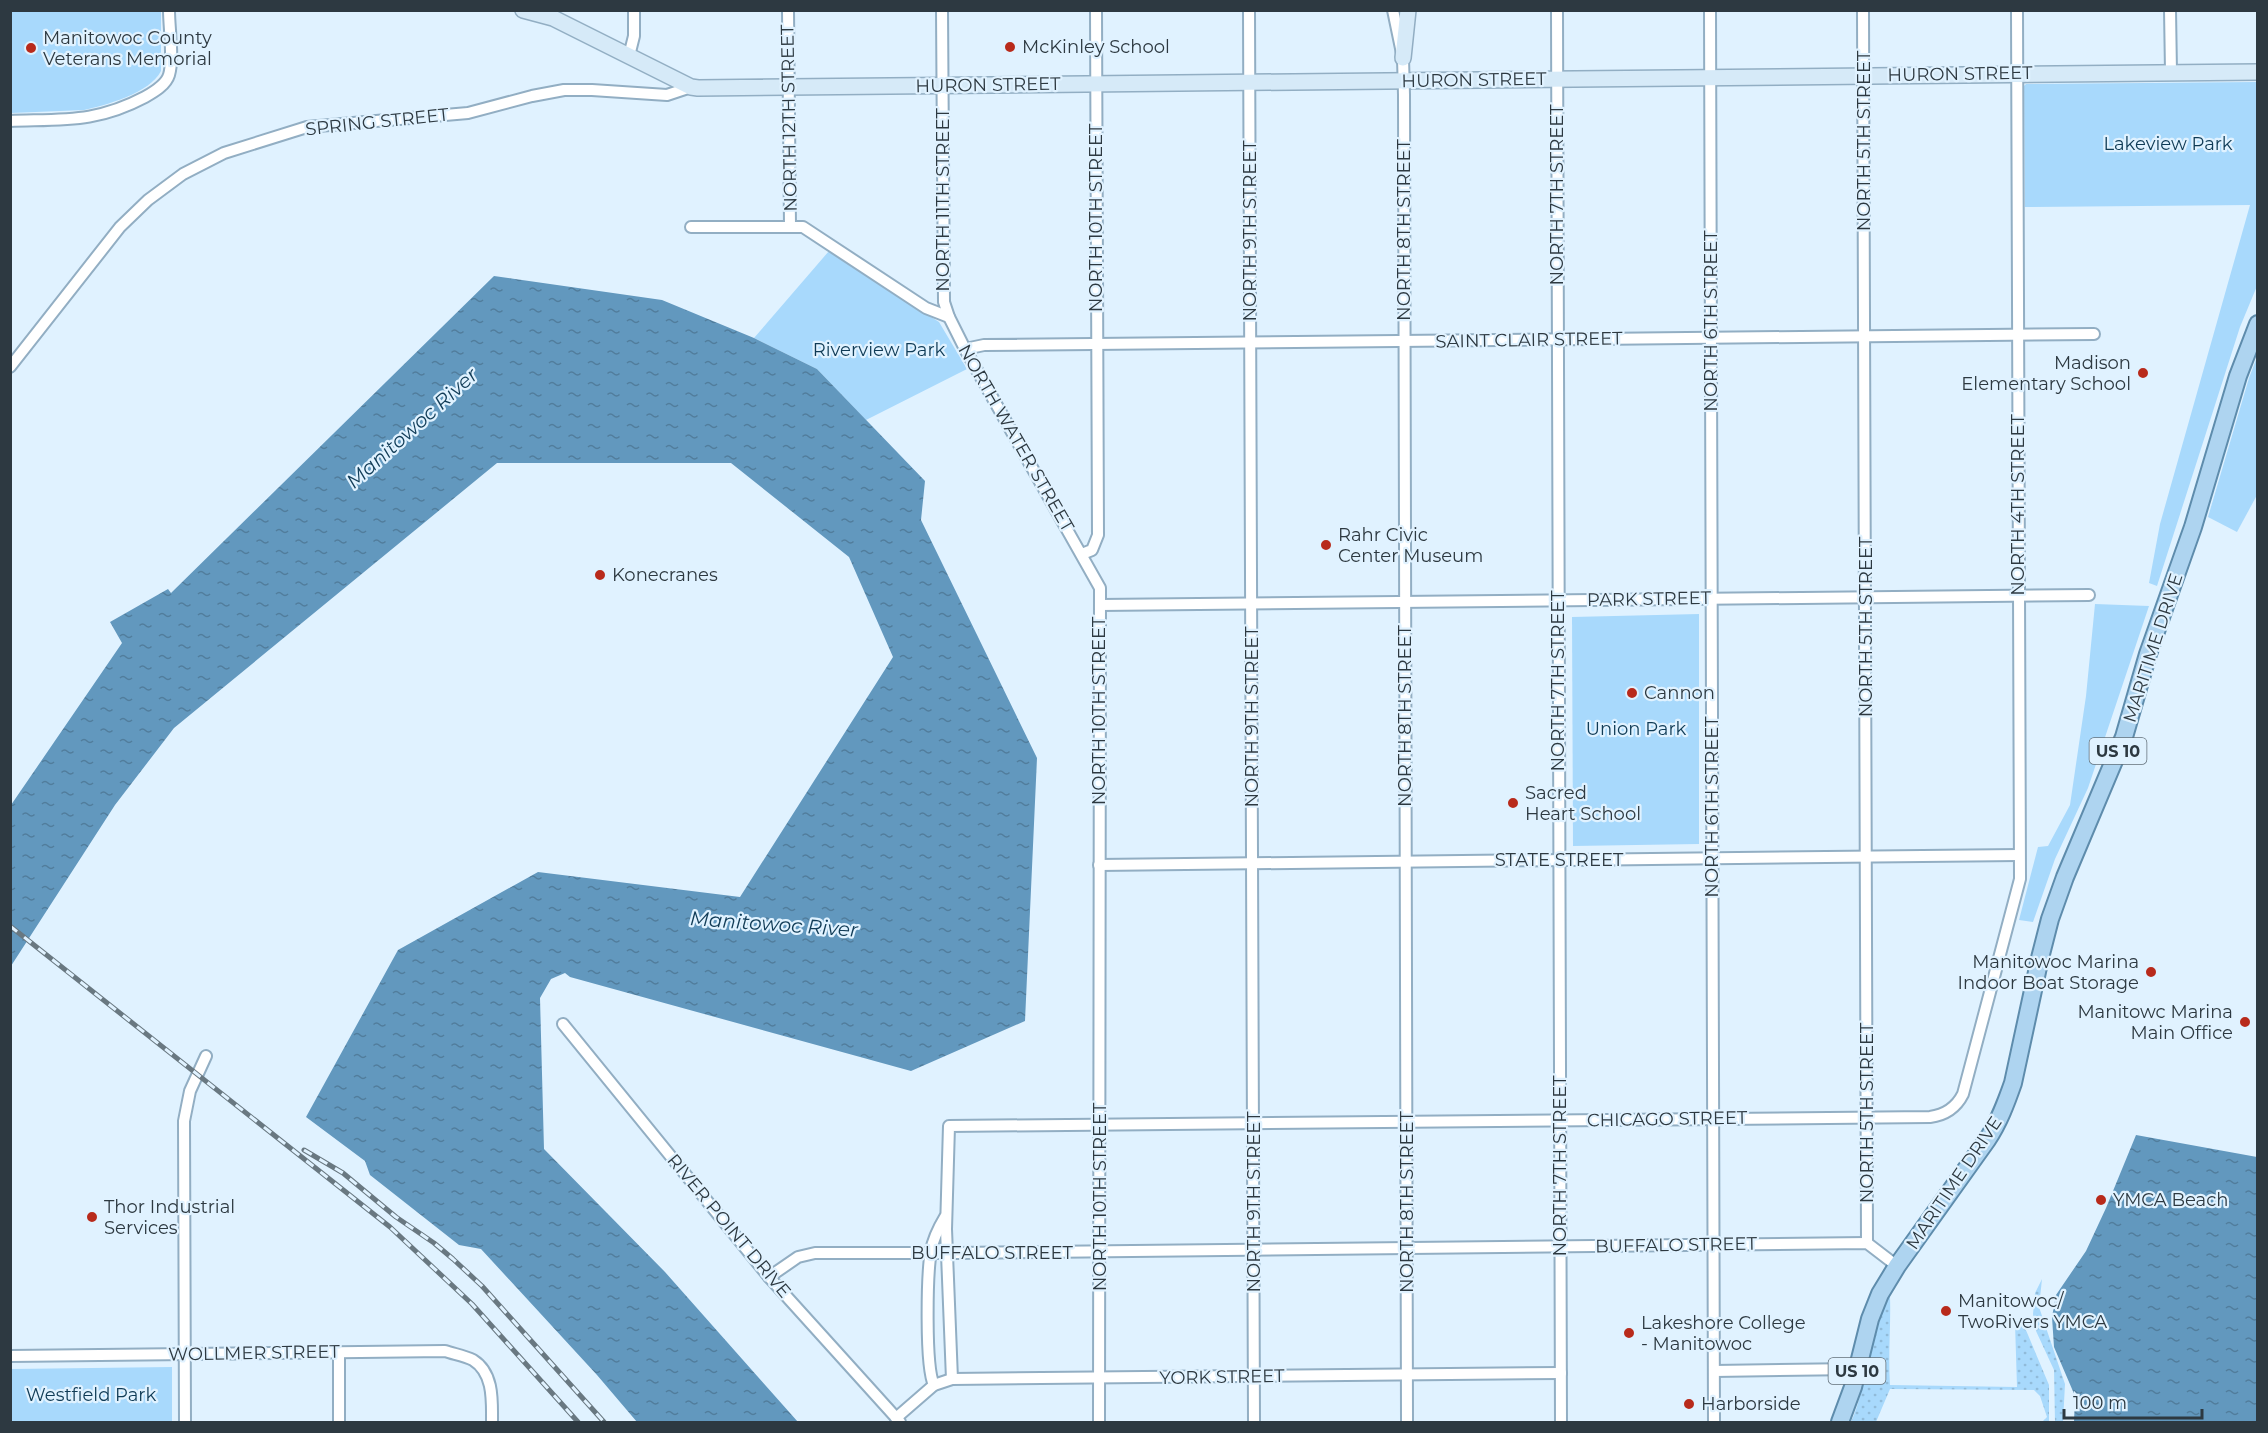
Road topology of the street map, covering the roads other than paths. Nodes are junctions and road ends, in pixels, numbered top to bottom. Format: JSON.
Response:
{"nodes":[{"id":1,"x":169,"y":10,"type":"edge"},
{"id":2,"x":523,"y":10,"type":"edge"},
{"id":3,"x":634,"y":10,"type":"edge"},
{"id":4,"x":788,"y":10,"type":"edge"},
{"id":5,"x":942,"y":10,"type":"edge"},
{"id":6,"x":1096,"y":10,"type":"edge"},
{"id":7,"x":1249,"y":10,"type":"edge"},
{"id":8,"x":1393,"y":10,"type":"edge"},
{"id":9,"x":1408,"y":10,"type":"edge"},
{"id":10,"x":1557,"y":10,"type":"edge"},
{"id":11,"x":1710,"y":10,"type":"edge"},
{"id":12,"x":1863,"y":10,"type":"edge"},
{"id":13,"x":2017,"y":10,"type":"edge"},
{"id":14,"x":2170,"y":10,"type":"edge"},
{"id":15,"x":628,"y":56,"type":"junction"},
{"id":16,"x":1403,"y":58,"type":"junction"},
{"id":17,"x":2171,"y":72,"type":"junction"},
{"id":18,"x":2258,"y":72,"type":"edge"},
{"id":19,"x":2017,"y":73,"type":"junction"},
{"id":20,"x":1863,"y":75,"type":"junction"},
{"id":21,"x":1710,"y":77,"type":"junction"},
{"id":22,"x":1557,"y":79,"type":"junction"},
{"id":23,"x":1250,"y":81,"type":"junction"},
{"id":24,"x":1403,"y":81,"type":"junction"},
{"id":25,"x":1096,"y":84,"type":"junction"},
{"id":26,"x":942,"y":86,"type":"junction"},
{"id":27,"x":691,"y":87,"type":"junction"},
{"id":28,"x":789,"y":87,"type":"junction"},
{"id":29,"x":10,"y":121,"type":"edge"},
{"id":30,"x":691,"y":226,"type":"dead end"},
{"id":31,"x":790,"y":226,"type":"junction"},
{"id":32,"x":949,"y":317,"type":"junction"},
{"id":33,"x":2258,"y":324,"type":"edge"},
{"id":34,"x":2018,"y":334,"type":"junction"},
{"id":35,"x":2094,"y":334,"type":"dead end"},
{"id":36,"x":1864,"y":337,"type":"junction"},
{"id":37,"x":1711,"y":338,"type":"junction"},
{"id":38,"x":1557,"y":340,"type":"junction"},
{"id":39,"x":1250,"y":342,"type":"junction"},
{"id":40,"x":1405,"y":342,"type":"junction"},
{"id":41,"x":1097,"y":345,"type":"junction"},
{"id":42,"x":965,"y":349,"type":"junction"},
{"id":43,"x":10,"y":367,"type":"edge"},
{"id":44,"x":1082,"y":555,"type":"junction"},
{"id":45,"x":2019,"y":595,"type":"junction"},
{"id":46,"x":2090,"y":595,"type":"dead end"},
{"id":47,"x":1866,"y":597,"type":"junction"},
{"id":48,"x":1712,"y":598,"type":"junction"},
{"id":49,"x":1405,"y":601,"type":"junction"},
{"id":50,"x":1558,"y":601,"type":"junction"},
{"id":51,"x":1252,"y":603,"type":"junction"},
{"id":52,"x":1100,"y":605,"type":"junction"},
{"id":53,"x":2019,"y":855,"type":"junction"},
{"id":54,"x":1866,"y":857,"type":"junction"},
{"id":55,"x":1712,"y":859,"type":"junction"},
{"id":56,"x":1558,"y":860,"type":"junction"},
{"id":57,"x":1406,"y":862,"type":"junction"},
{"id":58,"x":1252,"y":863,"type":"junction"},
{"id":59,"x":1099,"y":865,"type":"junction"},
{"id":60,"x":563,"y":1024,"type":"dead end"},
{"id":61,"x":206,"y":1056,"type":"dead end"},
{"id":62,"x":1952,"y":1109,"type":"joint"},
{"id":63,"x":1867,"y":1117,"type":"junction"},
{"id":64,"x":1713,"y":1119,"type":"junction"},
{"id":65,"x":1561,"y":1120,"type":"junction"},
{"id":66,"x":1407,"y":1123,"type":"junction"},
{"id":67,"x":1254,"y":1124,"type":"junction"},
{"id":68,"x":1100,"y":1125,"type":"junction"},
{"id":69,"x":947,"y":1214,"type":"junction"},
{"id":70,"x":1867,"y":1243,"type":"junction"},
{"id":71,"x":1713,"y":1245,"type":"junction"},
{"id":72,"x":1560,"y":1246,"type":"junction"},
{"id":73,"x":1407,"y":1248,"type":"junction"},
{"id":74,"x":1255,"y":1250,"type":"junction"},
{"id":75,"x":1100,"y":1252,"type":"junction"},
{"id":76,"x":931,"y":1253,"type":"junction"},
{"id":77,"x":948,"y":1253,"type":"junction"},
{"id":78,"x":1897,"y":1266,"type":"junction"},
{"id":79,"x":769,"y":1277,"type":"junction"},
{"id":80,"x":339,"y":1352,"type":"junction"},
{"id":81,"x":185,"y":1353,"type":"junction"},
{"id":82,"x":10,"y":1356,"type":"edge"},
{"id":83,"x":1857,"y":1369,"type":"junction"},
{"id":84,"x":1714,"y":1371,"type":"junction"},
{"id":85,"x":1561,"y":1373,"type":"junction"},
{"id":86,"x":1408,"y":1375,"type":"junction"},
{"id":87,"x":1254,"y":1377,"type":"junction"},
{"id":88,"x":1100,"y":1378,"type":"junction"},
{"id":89,"x":952,"y":1379,"type":"junction"},
{"id":90,"x":934,"y":1385,"type":"junction"},
{"id":91,"x":898,"y":1420,"type":"edge"},
{"id":92,"x":185,"y":1422,"type":"edge"},
{"id":93,"x":339,"y":1422,"type":"edge"},
{"id":94,"x":492,"y":1422,"type":"edge"},
{"id":95,"x":1099,"y":1422,"type":"edge"},
{"id":96,"x":1254,"y":1422,"type":"edge"},
{"id":97,"x":1407,"y":1422,"type":"edge"},
{"id":98,"x":1561,"y":1422,"type":"edge"},
{"id":99,"x":1714,"y":1422,"type":"edge"},
{"id":100,"x":1840,"y":1422,"type":"edge"}],
"edges":[{"from":1,"to":29,"type":"street"},
{"from":2,"to":15,"type":"street"},
{"from":3,"to":15,"type":"street"},
{"from":4,"to":28,"type":"street","name":"NORTH 12TH STREET"},
{"from":5,"to":26,"type":"street","name":"NORTH 11TH STREET"},
{"from":6,"to":25,"type":"street","name":"NORTH 10TH STREET"},
{"from":7,"to":23,"type":"street","name":"NORTH 9TH STREET"},
{"from":8,"to":16,"type":"street","name":"NORTH 8TH STREET"},
{"from":9,"to":16,"type":"street"},
{"from":10,"to":22,"type":"street","name":"NORTH 7TH STREET"},
{"from":11,"to":21,"type":"street","name":"NORTH 6TH STREET"},
{"from":12,"to":20,"type":"street","name":"NORTH 5TH STREET"},
{"from":13,"to":19,"type":"street","name":"NORTH 4TH STREET"},
{"from":14,"to":17,"type":"street"},
{"from":15,"to":27,"type":"street"},
{"from":16,"to":24,"type":"street","name":"NORTH 8TH STREET"},
{"from":17,"to":18,"type":"street","name":"HURON STREET"},
{"from":17,"to":19,"type":"street","name":"HURON STREET"},
{"from":19,"to":20,"type":"street","name":"HURON STREET"},
{"from":19,"to":34,"type":"street","name":"NORTH 4TH STREET"},
{"from":20,"to":21,"type":"street","name":"HURON STREET"},
{"from":20,"to":36,"type":"street","name":"NORTH 5TH STREET"},
{"from":21,"to":22,"type":"street","name":"HURON STREET"},
{"from":21,"to":37,"type":"street","name":"NORTH 6TH STREET"},
{"from":22,"to":24,"type":"street","name":"HURON STREET"},
{"from":22,"to":38,"type":"street","name":"NORTH 7TH STREET"},
{"from":23,"to":24,"type":"street","name":"HURON STREET"},
{"from":23,"to":25,"type":"street","name":"HURON STREET"},
{"from":23,"to":39,"type":"street","name":"NORTH 9TH STREET"},
{"from":24,"to":40,"type":"street","name":"NORTH 8TH STREET"},
{"from":25,"to":26,"type":"street","name":"HURON STREET"},
{"from":25,"to":41,"type":"street","name":"NORTH 10TH STREET"},
{"from":26,"to":28,"type":"street","name":"HURON STREET"},
{"from":26,"to":32,"type":"street","name":"NORTH 11TH STREET"},
{"from":27,"to":28,"type":"street","name":"HURON STREET"},
{"from":27,"to":43,"type":"street","name":"SPRING STREET"},
{"from":28,"to":31,"type":"street","name":"NORTH 12TH STREET"},
{"from":30,"to":31,"type":"street"},
{"from":31,"to":32,"type":"street"},
{"from":32,"to":42,"type":"street","name":"NORTH WATER STREET"},
{"from":33,"to":78,"type":"main road","name":"MARITIME DRIVE","number":"US 10"},
{"from":34,"to":35,"type":"street","name":"SAINT CLAIR STREET"},
{"from":34,"to":36,"type":"street","name":"SAINT CLAIR STREET"},
{"from":34,"to":45,"type":"street","name":"NORTH 4TH STREET"},
{"from":36,"to":37,"type":"street","name":"SAINT CLAIR STREET"},
{"from":36,"to":47,"type":"street","name":"NORTH 5TH STREET"},
{"from":37,"to":38,"type":"street","name":"SAINT CLAIR STREET"},
{"from":37,"to":48,"type":"street","name":"NORTH 6TH STREET"},
{"from":38,"to":40,"type":"street","name":"SAINT CLAIR STREET"},
{"from":38,"to":50,"type":"street","name":"NORTH 7TH STREET"},
{"from":39,"to":40,"type":"street","name":"SAINT CLAIR STREET"},
{"from":39,"to":41,"type":"street","name":"SAINT CLAIR STREET"},
{"from":39,"to":51,"type":"street","name":"NORTH 9TH STREET"},
{"from":40,"to":49,"type":"street","name":"NORTH 8TH STREET"},
{"from":41,"to":42,"type":"street","name":"SAINT CLAIR STREET"},
{"from":41,"to":44,"type":"street","name":"NORTH 10TH STREET"},
{"from":42,"to":44,"type":"street","name":"NORTH WATER STREET"},
{"from":44,"to":52,"type":"street","name":"NORTH 10TH STREET"},
{"from":45,"to":46,"type":"street","name":"PARK STREET"},
{"from":45,"to":47,"type":"street","name":"PARK STREET"},
{"from":45,"to":53,"type":"street","name":"NORTH 4TH STREET"},
{"from":47,"to":48,"type":"street","name":"PARK STREET"},
{"from":47,"to":54,"type":"street","name":"NORTH 5TH STREET"},
{"from":48,"to":50,"type":"street","name":"PARK STREET"},
{"from":48,"to":55,"type":"street","name":"NORTH 6TH STREET"},
{"from":49,"to":50,"type":"street","name":"PARK STREET"},
{"from":49,"to":51,"type":"street","name":"PARK STREET"},
{"from":49,"to":57,"type":"street","name":"NORTH 8TH STREET"},
{"from":50,"to":56,"type":"street","name":"NORTH 7TH STREET"},
{"from":51,"to":52,"type":"street","name":"PARK STREET"},
{"from":51,"to":58,"type":"street","name":"NORTH 9TH STREET"},
{"from":52,"to":59,"type":"street","name":"NORTH 10TH STREET"},
{"from":53,"to":54,"type":"street","name":"STATE STREET"},
{"from":53,"to":62,"type":"street","name":"NORTH 4TH STREET"},
{"from":54,"to":55,"type":"street","name":"STATE STREET"},
{"from":54,"to":63,"type":"street","name":"NORTH 5TH STREET"},
{"from":55,"to":56,"type":"street","name":"STATE STREET"},
{"from":55,"to":64,"type":"street","name":"NORTH 6TH STREET"},
{"from":56,"to":57,"type":"street","name":"STATE STREET"},
{"from":56,"to":65,"type":"street","name":"NORTH 7TH STREET"},
{"from":57,"to":58,"type":"street","name":"STATE STREET"},
{"from":57,"to":66,"type":"street","name":"NORTH 8TH STREET"},
{"from":58,"to":59,"type":"street","name":"STATE STREET"},
{"from":58,"to":67,"type":"street","name":"NORTH 9TH STREET"},
{"from":59,"to":68,"type":"street","name":"NORTH 10TH STREET"},
{"from":60,"to":79,"type":"street","name":"RIVER POINT DRIVE"},
{"from":61,"to":81,"type":"street"},
{"from":62,"to":63,"type":"street","name":"CHICAGO STREET"},
{"from":63,"to":64,"type":"street","name":"CHICAGO STREET"},
{"from":63,"to":70,"type":"street","name":"NORTH 5TH STREET"},
{"from":64,"to":65,"type":"street","name":"CHICAGO STREET"},
{"from":64,"to":71,"type":"street","name":"NORTH 6TH STREET"},
{"from":65,"to":66,"type":"street","name":"CHICAGO STREET"},
{"from":65,"to":72,"type":"street","name":"NORTH 7TH STREET"},
{"from":66,"to":67,"type":"street","name":"CHICAGO STREET"},
{"from":66,"to":73,"type":"street","name":"NORTH 8TH STREET"},
{"from":67,"to":68,"type":"street","name":"CHICAGO STREET"},
{"from":67,"to":74,"type":"street","name":"NORTH 9TH STREET"},
{"from":68,"to":69,"type":"street","name":"CHICAGO STREET"},
{"from":68,"to":75,"type":"street","name":"NORTH 10TH STREET"},
{"from":69,"to":76,"type":"street"},
{"from":69,"to":77,"type":"street"},
{"from":70,"to":71,"type":"street","name":"BUFFALO STREET"},
{"from":70,"to":78,"type":"street"},
{"from":71,"to":72,"type":"street","name":"BUFFALO STREET"},
{"from":71,"to":84,"type":"street","name":"NORTH 6TH STREET"},
{"from":72,"to":73,"type":"street","name":"BUFFALO STREET"},
{"from":72,"to":85,"type":"street","name":"NORTH 7TH STREET"},
{"from":73,"to":74,"type":"street","name":"BUFFALO STREET"},
{"from":73,"to":86,"type":"street","name":"NORTH 8TH STREET"},
{"from":74,"to":75,"type":"street","name":"BUFFALO STREET"},
{"from":74,"to":87,"type":"street","name":"NORTH 9TH STREET"},
{"from":75,"to":77,"type":"street","name":"BUFFALO STREET"},
{"from":75,"to":88,"type":"street","name":"NORTH 10TH STREET"},
{"from":76,"to":77,"type":"street","name":"BUFFALO STREET"},
{"from":76,"to":79,"type":"street","name":"BUFFALO STREET"},
{"from":76,"to":90,"type":"street"},
{"from":77,"to":89,"type":"street"},
{"from":78,"to":83,"type":"main road","name":"MARITIME DRIVE","number":"US 10"},
{"from":79,"to":91,"type":"street","name":"RIVER POINT DRIVE"},
{"from":80,"to":81,"type":"street","name":"WOLLMER STREET"},
{"from":80,"to":93,"type":"street"},
{"from":80,"to":94,"type":"street","name":"WOLLMER STREET"},
{"from":81,"to":82,"type":"street","name":"WOLLMER STREET"},
{"from":81,"to":92,"type":"street"},
{"from":83,"to":84,"type":"street"},
{"from":83,"to":100,"type":"main road","name":"MARITIME DRIVE","number":"US 10"},
{"from":84,"to":99,"type":"street","name":"NORTH 6TH STREET"},
{"from":85,"to":86,"type":"street","name":"YORK STREET"},
{"from":85,"to":98,"type":"street","name":"NORTH 7TH STREET"},
{"from":86,"to":87,"type":"street","name":"YORK STREET"},
{"from":86,"to":97,"type":"street","name":"NORTH 8TH STREET"},
{"from":87,"to":88,"type":"street","name":"YORK STREET"},
{"from":87,"to":96,"type":"street","name":"NORTH 9TH STREET"},
{"from":88,"to":89,"type":"street","name":"YORK STREET"},
{"from":88,"to":95,"type":"street","name":"NORTH 10TH STREET"},
{"from":89,"to":90,"type":"street","name":"YORK STREET"},
{"from":90,"to":91,"type":"street","name":"YORK STREET"}]}
